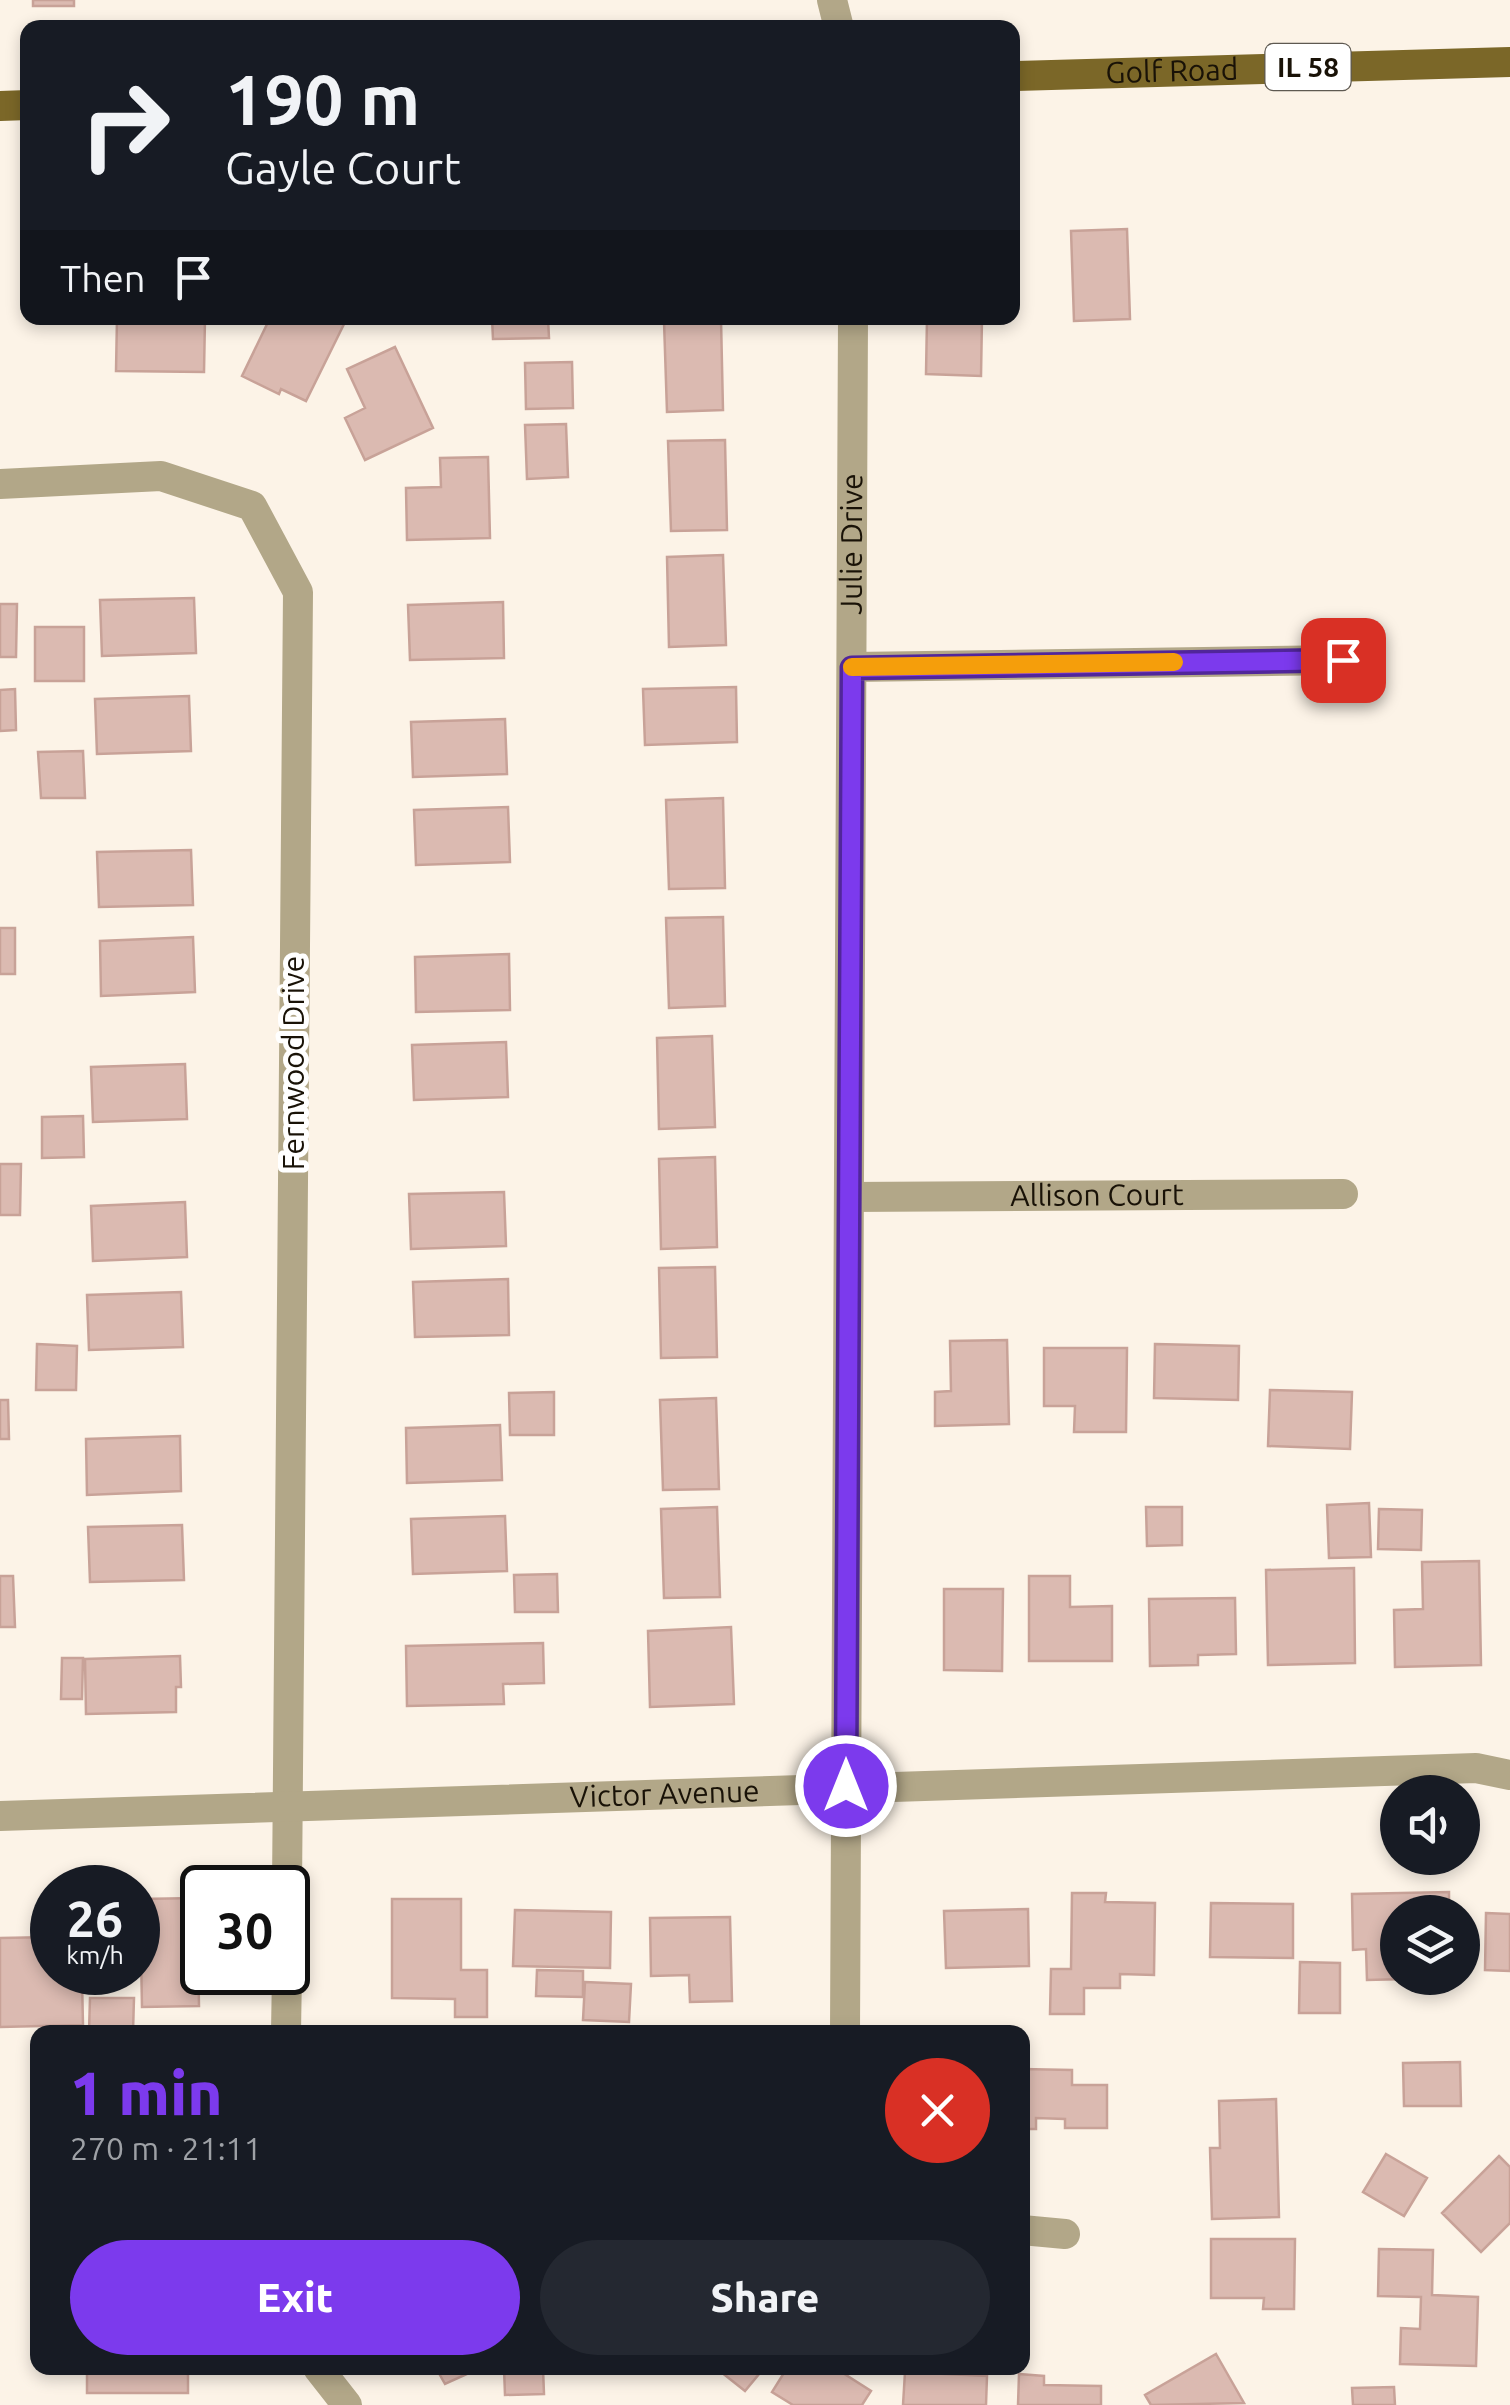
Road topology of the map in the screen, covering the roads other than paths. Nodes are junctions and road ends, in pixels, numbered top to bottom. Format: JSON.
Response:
{"nodes":[{"id":1,"x":1510,"y":62,"type":"edge"},
{"id":2,"x":1020,"y":76,"type":"edge"},
{"id":3,"x":854,"y":325,"type":"edge"},
{"id":4,"x":0,"y":484,"type":"edge"},
{"id":5,"x":1343,"y":660,"type":"dead end"},
{"id":6,"x":852,"y":668,"type":"junction"},
{"id":7,"x":1343,"y":1194,"type":"dead end"},
{"id":8,"x":849,"y":1197,"type":"junction"},
{"id":9,"x":1510,"y":1775,"type":"edge"},
{"id":10,"x":846,"y":1786,"type":"junction"},
{"id":11,"x":288,"y":1806,"type":"junction"},
{"id":12,"x":0,"y":1816,"type":"edge"},
{"id":13,"x":287,"y":1865,"type":"edge"},
{"id":14,"x":286,"y":1995,"type":"edge"},
{"id":15,"x":286,"y":2025,"type":"edge"},
{"id":16,"x":845,"y":2025,"type":"edge"},
{"id":17,"x":1030,"y":2231,"type":"edge"},
{"id":18,"x":1064,"y":2234,"type":"dead end"},
{"id":19,"x":324,"y":2375,"type":"edge"},
{"id":20,"x":348,"y":2405,"type":"edge"}],
"edges":[{"from":1,"to":2,"type":"main road","name":"Golf Road","number":"IL 58"},
{"from":3,"to":6,"type":"street","name":"Julie Drive"},
{"from":4,"to":11,"type":"street","name":"Fernwood Drive"},
{"from":5,"to":6,"type":"street"},
{"from":6,"to":8,"type":"street","name":"Julie Drive"},
{"from":7,"to":8,"type":"street","name":"Allison Court"},
{"from":8,"to":10,"type":"street","name":"Julie Drive"},
{"from":9,"to":10,"type":"street","name":"Victor Avenue"},
{"from":10,"to":11,"type":"street","name":"Victor Avenue"},
{"from":10,"to":16,"type":"street","name":"Julie Drive"},
{"from":11,"to":12,"type":"street","name":"Victor Avenue"},
{"from":11,"to":13,"type":"street","name":"Fernwood Drive"},
{"from":14,"to":15,"type":"street"},
{"from":17,"to":18,"type":"street"},
{"from":19,"to":20,"type":"street"}]}
